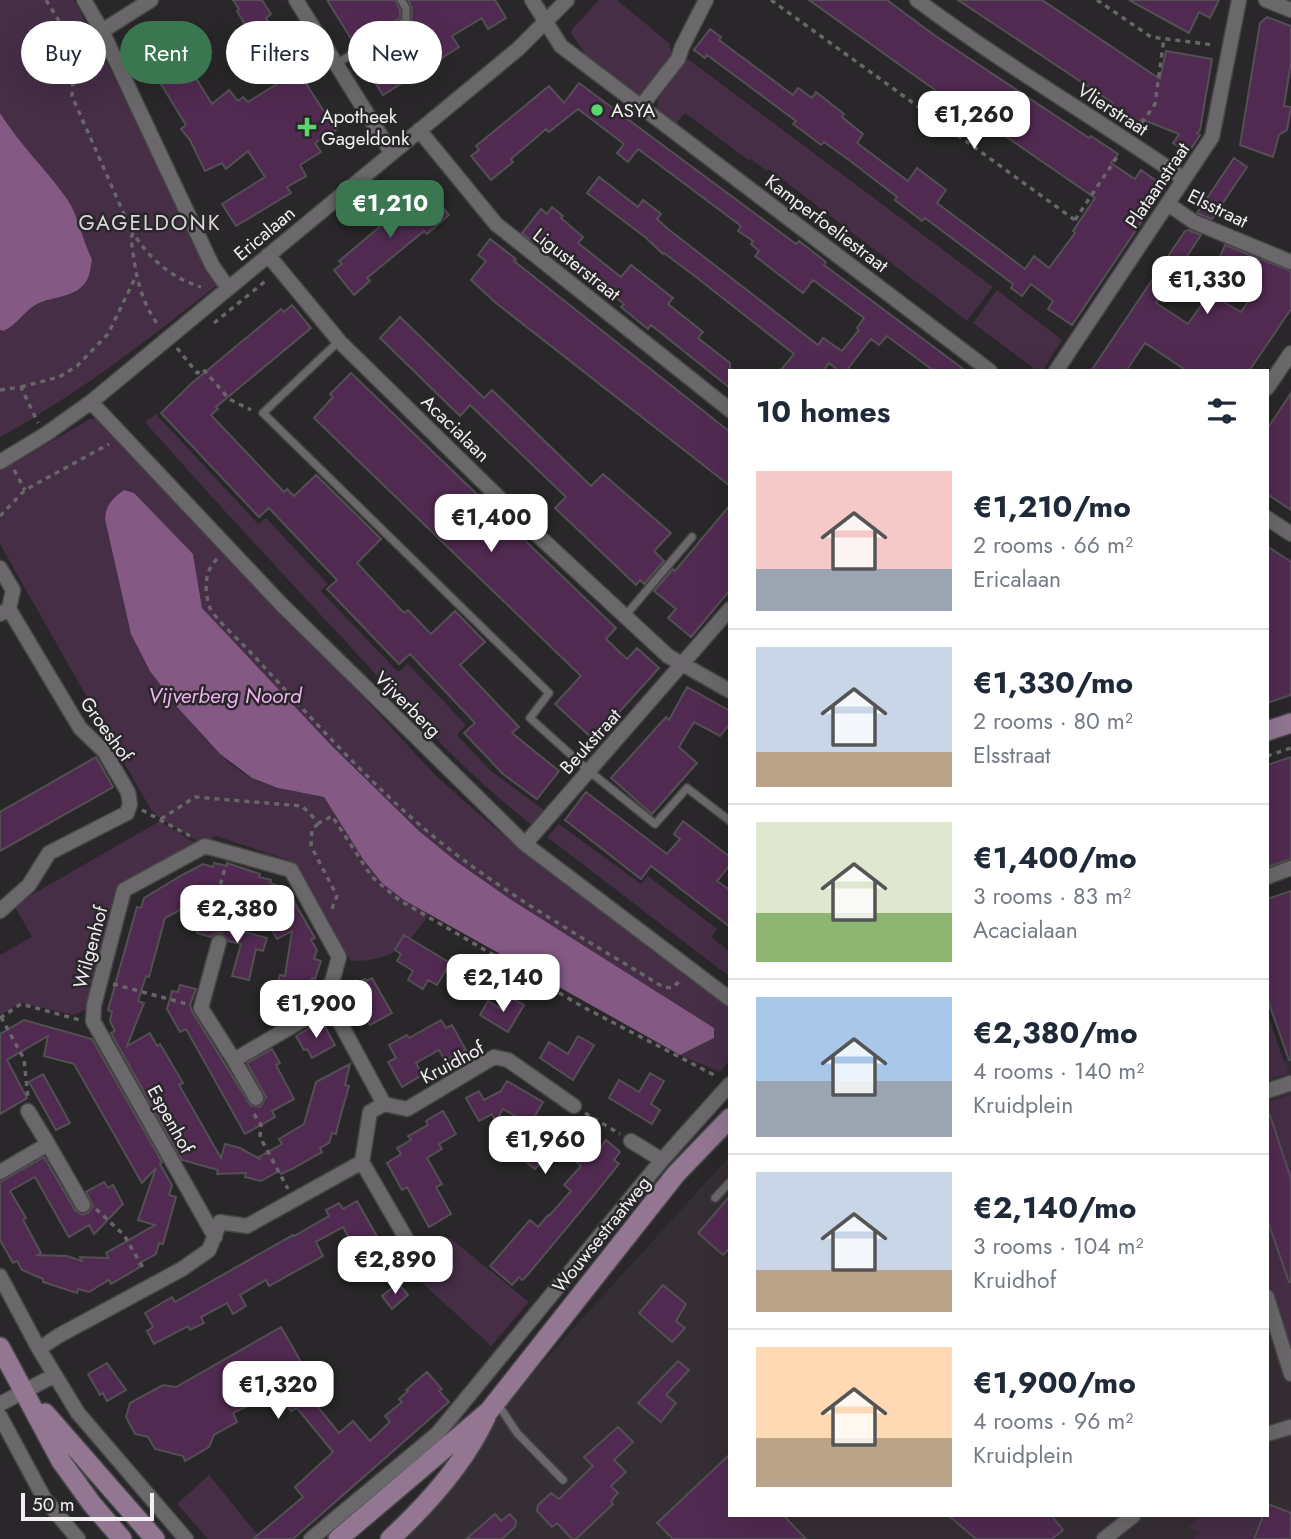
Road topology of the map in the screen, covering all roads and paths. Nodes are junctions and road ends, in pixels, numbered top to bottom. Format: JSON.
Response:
{"nodes":[{"id":1,"x":46,"y":0,"type":"edge"},
{"id":2,"x":83,"y":0,"type":"edge"},
{"id":3,"x":151,"y":0,"type":"edge"},
{"id":4,"x":296,"y":0,"type":"edge"},
{"id":5,"x":401,"y":0,"type":"edge"},
{"id":6,"x":532,"y":0,"type":"edge"},
{"id":7,"x":567,"y":0,"type":"edge"},
{"id":8,"x":706,"y":0,"type":"edge"},
{"id":9,"x":771,"y":0,"type":"edge"},
{"id":10,"x":917,"y":0,"type":"edge"},
{"id":11,"x":1097,"y":0,"type":"edge"},
{"id":12,"x":1239,"y":0,"type":"edge"},
{"id":13,"x":1266,"y":0,"type":"edge"},
{"id":14,"x":1291,"y":10,"type":"edge"},
{"id":15,"x":96,"y":21,"type":"edge"},
{"id":16,"x":546,"y":23,"type":"junction"},
{"id":17,"x":106,"y":28,"type":"edge"},
{"id":18,"x":106,"y":40,"type":"edge"},
{"id":19,"x":1230,"y":47,"type":"junction"},
{"id":20,"x":335,"y":64,"type":"junction"},
{"id":21,"x":642,"y":105,"type":"junction"},
{"id":22,"x":419,"y":130,"type":"junction"},
{"id":23,"x":391,"y":152,"type":"junction"},
{"id":24,"x":1184,"y":179,"type":"junction"},
{"id":25,"x":1168,"y":204,"type":"junction"},
{"id":26,"x":1079,"y":223,"type":"dead end"},
{"id":27,"x":133,"y":233,"type":"junction"},
{"id":28,"x":268,"y":255,"type":"junction"},
{"id":29,"x":1291,"y":262,"type":"edge"},
{"id":30,"x":137,"y":275,"type":"junction"},
{"id":31,"x":201,"y":286,"type":"dead end"},
{"id":32,"x":228,"y":288,"type":"junction"},
{"id":33,"x":168,"y":337,"type":"junction"},
{"id":34,"x":339,"y":341,"type":"junction"},
{"id":35,"x":1291,"y":353,"type":"edge"},
{"id":36,"x":987,"y":369,"type":"edge"},
{"id":37,"x":1057,"y":369,"type":"edge"},
{"id":38,"x":1269,"y":385,"type":"edge"},
{"id":39,"x":22,"y":387,"type":"junction"},
{"id":40,"x":0,"y":390,"type":"edge"},
{"id":41,"x":92,"y":402,"type":"junction"},
{"id":42,"x":728,"y":408,"type":"edge"},
{"id":43,"x":262,"y":413,"type":"junction"},
{"id":44,"x":121,"y":433,"type":"junction"},
{"id":45,"x":46,"y":434,"type":"junction"},
{"id":46,"x":4,"y":460,"type":"edge"},
{"id":47,"x":25,"y":490,"type":"junction"},
{"id":48,"x":0,"y":516,"type":"edge"},
{"id":49,"x":1269,"y":519,"type":"edge"},
{"id":50,"x":1291,"y":534,"type":"edge"},
{"id":51,"x":692,"y":537,"type":"dead end"},
{"id":52,"x":223,"y":554,"type":"dead end"},
{"id":53,"x":0,"y":568,"type":"edge"},
{"id":54,"x":5,"y":611,"type":"edge"},
{"id":55,"x":728,"y":611,"type":"edge"},
{"id":56,"x":625,"y":616,"type":"junction"},
{"id":57,"x":683,"y":665,"type":"junction"},
{"id":58,"x":728,"y":690,"type":"edge"},
{"id":59,"x":1291,"y":723,"type":"edge"},
{"id":60,"x":1269,"y":730,"type":"edge"},
{"id":61,"x":1291,"y":748,"type":"edge"},
{"id":62,"x":1269,"y":755,"type":"edge"},
{"id":63,"x":589,"y":771,"type":"junction"},
{"id":64,"x":130,"y":804,"type":"junction"},
{"id":65,"x":162,"y":819,"type":"junction"},
{"id":66,"x":728,"y":819,"type":"edge"},
{"id":67,"x":319,"y":823,"type":"junction"},
{"id":68,"x":525,"y":844,"type":"junction"},
{"id":69,"x":205,"y":846,"type":"junction"},
{"id":70,"x":229,"y":853,"type":"junction"},
{"id":71,"x":1291,"y":868,"type":"edge"},
{"id":72,"x":1269,"y":876,"type":"edge"},
{"id":73,"x":0,"y":911,"type":"edge"},
{"id":74,"x":215,"y":924,"type":"dead end"},
{"id":75,"x":325,"y":930,"type":"junction"},
{"id":76,"x":219,"y":942,"type":"dead end"},
{"id":77,"x":101,"y":981,"type":"junction"},
{"id":78,"x":680,"y":982,"type":"dead end"},
{"id":79,"x":728,"y":997,"type":"edge"},
{"id":80,"x":330,"y":1004,"type":"junction"},
{"id":81,"x":0,"y":1007,"type":"edge"},
{"id":82,"x":201,"y":1007,"type":"junction"},
{"id":83,"x":2,"y":1017,"type":"edge"},
{"id":84,"x":93,"y":1021,"type":"junction"},
{"id":85,"x":234,"y":1060,"type":"junction"},
{"id":86,"x":724,"y":1080,"type":"edge"},
{"id":87,"x":1291,"y":1083,"type":"edge"},
{"id":88,"x":1269,"y":1090,"type":"edge"},
{"id":89,"x":256,"y":1098,"type":"joint"},
{"id":90,"x":384,"y":1104,"type":"junction"},
{"id":91,"x":574,"y":1106,"type":"joint"},
{"id":92,"x":28,"y":1111,"type":"joint"},
{"id":93,"x":728,"y":1120,"type":"edge"},
{"id":94,"x":631,"y":1141,"type":"joint"},
{"id":95,"x":48,"y":1144,"type":"junction"},
{"id":96,"x":662,"y":1160,"type":"junction"},
{"id":97,"x":362,"y":1162,"type":"junction"},
{"id":98,"x":0,"y":1172,"type":"edge"},
{"id":99,"x":728,"y":1184,"type":"edge"},
{"id":100,"x":715,"y":1198,"type":"dead end"},
{"id":101,"x":294,"y":1200,"type":"junction"},
{"id":102,"x":83,"y":1205,"type":"joint"},
{"id":103,"x":215,"y":1237,"type":"junction"},
{"id":104,"x":418,"y":1259,"type":"dead end"},
{"id":105,"x":0,"y":1276,"type":"edge"},
{"id":106,"x":153,"y":1285,"type":"junction"},
{"id":107,"x":1269,"y":1303,"type":"edge"},
{"id":108,"x":0,"y":1347,"type":"edge"},
{"id":109,"x":39,"y":1349,"type":"junction"},
{"id":110,"x":1291,"y":1374,"type":"edge"},
{"id":111,"x":55,"y":1375,"type":"junction"},
{"id":112,"x":476,"y":1387,"type":"junction"},
{"id":113,"x":25,"y":1392,"type":"junction"},
{"id":114,"x":0,"y":1404,"type":"edge"},
{"id":115,"x":493,"y":1406,"type":"junction"},
{"id":116,"x":0,"y":1416,"type":"edge"},
{"id":117,"x":1291,"y":1427,"type":"edge"},
{"id":118,"x":1269,"y":1433,"type":"edge"},
{"id":119,"x":564,"y":1480,"type":"dead end"},
{"id":120,"x":1132,"y":1517,"type":"edge"},
{"id":121,"x":78,"y":1539,"type":"edge"},
{"id":122,"x":122,"y":1539,"type":"edge"},
{"id":123,"x":155,"y":1539,"type":"edge"},
{"id":124,"x":186,"y":1539,"type":"edge"},
{"id":125,"x":310,"y":1539,"type":"edge"},
{"id":126,"x":338,"y":1539,"type":"edge"},
{"id":127,"x":390,"y":1539,"type":"edge"},
{"id":128,"x":1104,"y":1539,"type":"edge"}],
"edges":[{"from":1,"to":27,"type":"path"},
{"from":2,"to":15,"type":"street"},
{"from":3,"to":17,"type":"street"},
{"from":4,"to":20,"type":"street"},
{"from":5,"to":20,"type":"lane"},
{"from":6,"to":16,"type":"street","name":"Kamperfoeliestraat"},
{"from":7,"to":16,"type":"street","name":"Ericalaan"},
{"from":8,"to":21,"type":"street"},
{"from":9,"to":26,"type":"path"},
{"from":10,"to":24,"type":"street","name":"Vlierstraat"},
{"from":11,"to":19,"type":"path"},
{"from":12,"to":19,"type":"street","name":"Plataanstraat"},
{"from":13,"to":14,"type":"street"},
{"from":16,"to":21,"type":"street","name":"Kamperfoeliestraat"},
{"from":16,"to":22,"type":"street","name":"Ericalaan"},
{"from":18,"to":32,"type":"street"},
{"from":19,"to":24,"type":"street","name":"Plataanstraat"},
{"from":20,"to":23,"type":"street"},
{"from":21,"to":36,"type":"street","name":"Kamperfoeliestraat"},
{"from":22,"to":23,"type":"street","name":"Ericalaan"},
{"from":22,"to":42,"type":"street","name":"Ligusterstraat"},
{"from":23,"to":28,"type":"street","name":"Ericalaan"},
{"from":24,"to":25,"type":"street","name":"Plataanstraat"},
{"from":25,"to":29,"type":"street","name":"Elsstraat"},
{"from":25,"to":37,"type":"street","name":"Plataanstraat"},
{"from":27,"to":30,"type":"path"},
{"from":27,"to":31,"type":"path"},
{"from":28,"to":32,"type":"street","name":"Ericalaan"},
{"from":28,"to":34,"type":"street","name":"Acacialaan"},
{"from":30,"to":33,"type":"path"},
{"from":30,"to":39,"type":"path"},
{"from":32,"to":33,"type":"street","name":"Ericalaan"},
{"from":33,"to":41,"type":"street","name":"Ericalaan"},
{"from":33,"to":43,"type":"path"},
{"from":34,"to":43,"type":"lane"},
{"from":34,"to":56,"type":"street","name":"Acacialaan"},
{"from":35,"to":38,"type":"street"},
{"from":39,"to":40,"type":"path"},
{"from":39,"to":45,"type":"path"},
{"from":41,"to":44,"type":"street","name":"Vijverberg"},
{"from":41,"to":45,"type":"street","name":"Ericalaan"},
{"from":43,"to":63,"type":"lane"},
{"from":44,"to":47,"type":"path"},
{"from":44,"to":68,"type":"street","name":"Vijverberg"},
{"from":45,"to":46,"type":"street","name":"Ericalaan"},
{"from":46,"to":47,"type":"path"},
{"from":47,"to":48,"type":"path"},
{"from":49,"to":50,"type":"street"},
{"from":51,"to":56,"type":"lane"},
{"from":52,"to":78,"type":"path"},
{"from":53,"to":54,"type":"street"},
{"from":54,"to":64,"type":"street","name":"Groeshof"},
{"from":55,"to":57,"type":"street","name":"Beukstraat"},
{"from":56,"to":57,"type":"street","name":"Acacialaan"},
{"from":57,"to":58,"type":"street","name":"Acacialaan"},
{"from":57,"to":63,"type":"street","name":"Beukstraat"},
{"from":59,"to":60,"type":"main road"},
{"from":61,"to":62,"type":"path"},
{"from":63,"to":66,"type":"lane"},
{"from":63,"to":68,"type":"street","name":"Beukstraat"},
{"from":64,"to":65,"type":"path"},
{"from":64,"to":73,"type":"street"},
{"from":65,"to":67,"type":"path"},
{"from":65,"to":69,"type":"path"},
{"from":67,"to":75,"type":"path"},
{"from":67,"to":86,"type":"path"},
{"from":68,"to":79,"type":"street","name":"Vijverberg"},
{"from":69,"to":70,"type":"street"},
{"from":69,"to":77,"type":"street","name":"Wilgenhof"},
{"from":70,"to":74,"type":"path"},
{"from":70,"to":75,"type":"street"},
{"from":71,"to":72,"type":"street"},
{"from":75,"to":80,"type":"street"},
{"from":76,"to":82,"type":"street"},
{"from":77,"to":82,"type":"path"},
{"from":77,"to":84,"type":"street","name":"Wilgenhof"},
{"from":80,"to":85,"type":"street"},
{"from":80,"to":90,"type":"street"},
{"from":81,"to":83,"type":"path"},
{"from":82,"to":85,"type":"street"},
{"from":83,"to":84,"type":"path"},
{"from":83,"to":92,"type":"path"},
{"from":84,"to":103,"type":"street","name":"Espenhof"},
{"from":85,"to":89,"type":"street"},
{"from":86,"to":96,"type":"street","name":"Wouwsestraatweg"},
{"from":87,"to":88,"type":"street"},
{"from":89,"to":101,"type":"path"},
{"from":90,"to":91,"type":"street","name":"Kruidhof"},
{"from":90,"to":97,"type":"street"},
{"from":91,"to":94,"type":"path"},
{"from":92,"to":95,"type":"street"},
{"from":93,"to":115,"type":"main road","name":"Wouwsestraatweg"},
{"from":94,"to":96,"type":"street"},
{"from":95,"to":98,"type":"street"},
{"from":95,"to":102,"type":"street"},
{"from":96,"to":112,"type":"street","name":"Wouwsestraatweg"},
{"from":97,"to":101,"type":"street"},
{"from":97,"to":104,"type":"street"},
{"from":99,"to":100,"type":"lane"},
{"from":101,"to":103,"type":"street"},
{"from":102,"to":106,"type":"path"},
{"from":103,"to":106,"type":"street"},
{"from":105,"to":109,"type":"street"},
{"from":106,"to":109,"type":"street"},
{"from":107,"to":110,"type":"street"},
{"from":108,"to":113,"type":"main road"},
{"from":109,"to":111,"type":"street"},
{"from":111,"to":113,"type":"street"},
{"from":111,"to":124,"type":"street"},
{"from":112,"to":115,"type":"street"},
{"from":112,"to":125,"type":"street","name":"Wouwsestraatweg"},
{"from":113,"to":114,"type":"street"},
{"from":113,"to":122,"type":"main road"},
{"from":113,"to":123,"type":"main road"},
{"from":115,"to":119,"type":"lane"},
{"from":115,"to":126,"type":"main road","name":"Wouwsestraatweg"},
{"from":115,"to":127,"type":"main road","name":"Wouwsestraatweg"},
{"from":116,"to":121,"type":"street"},
{"from":117,"to":118,"type":"street"},
{"from":120,"to":128,"type":"street"}]}
